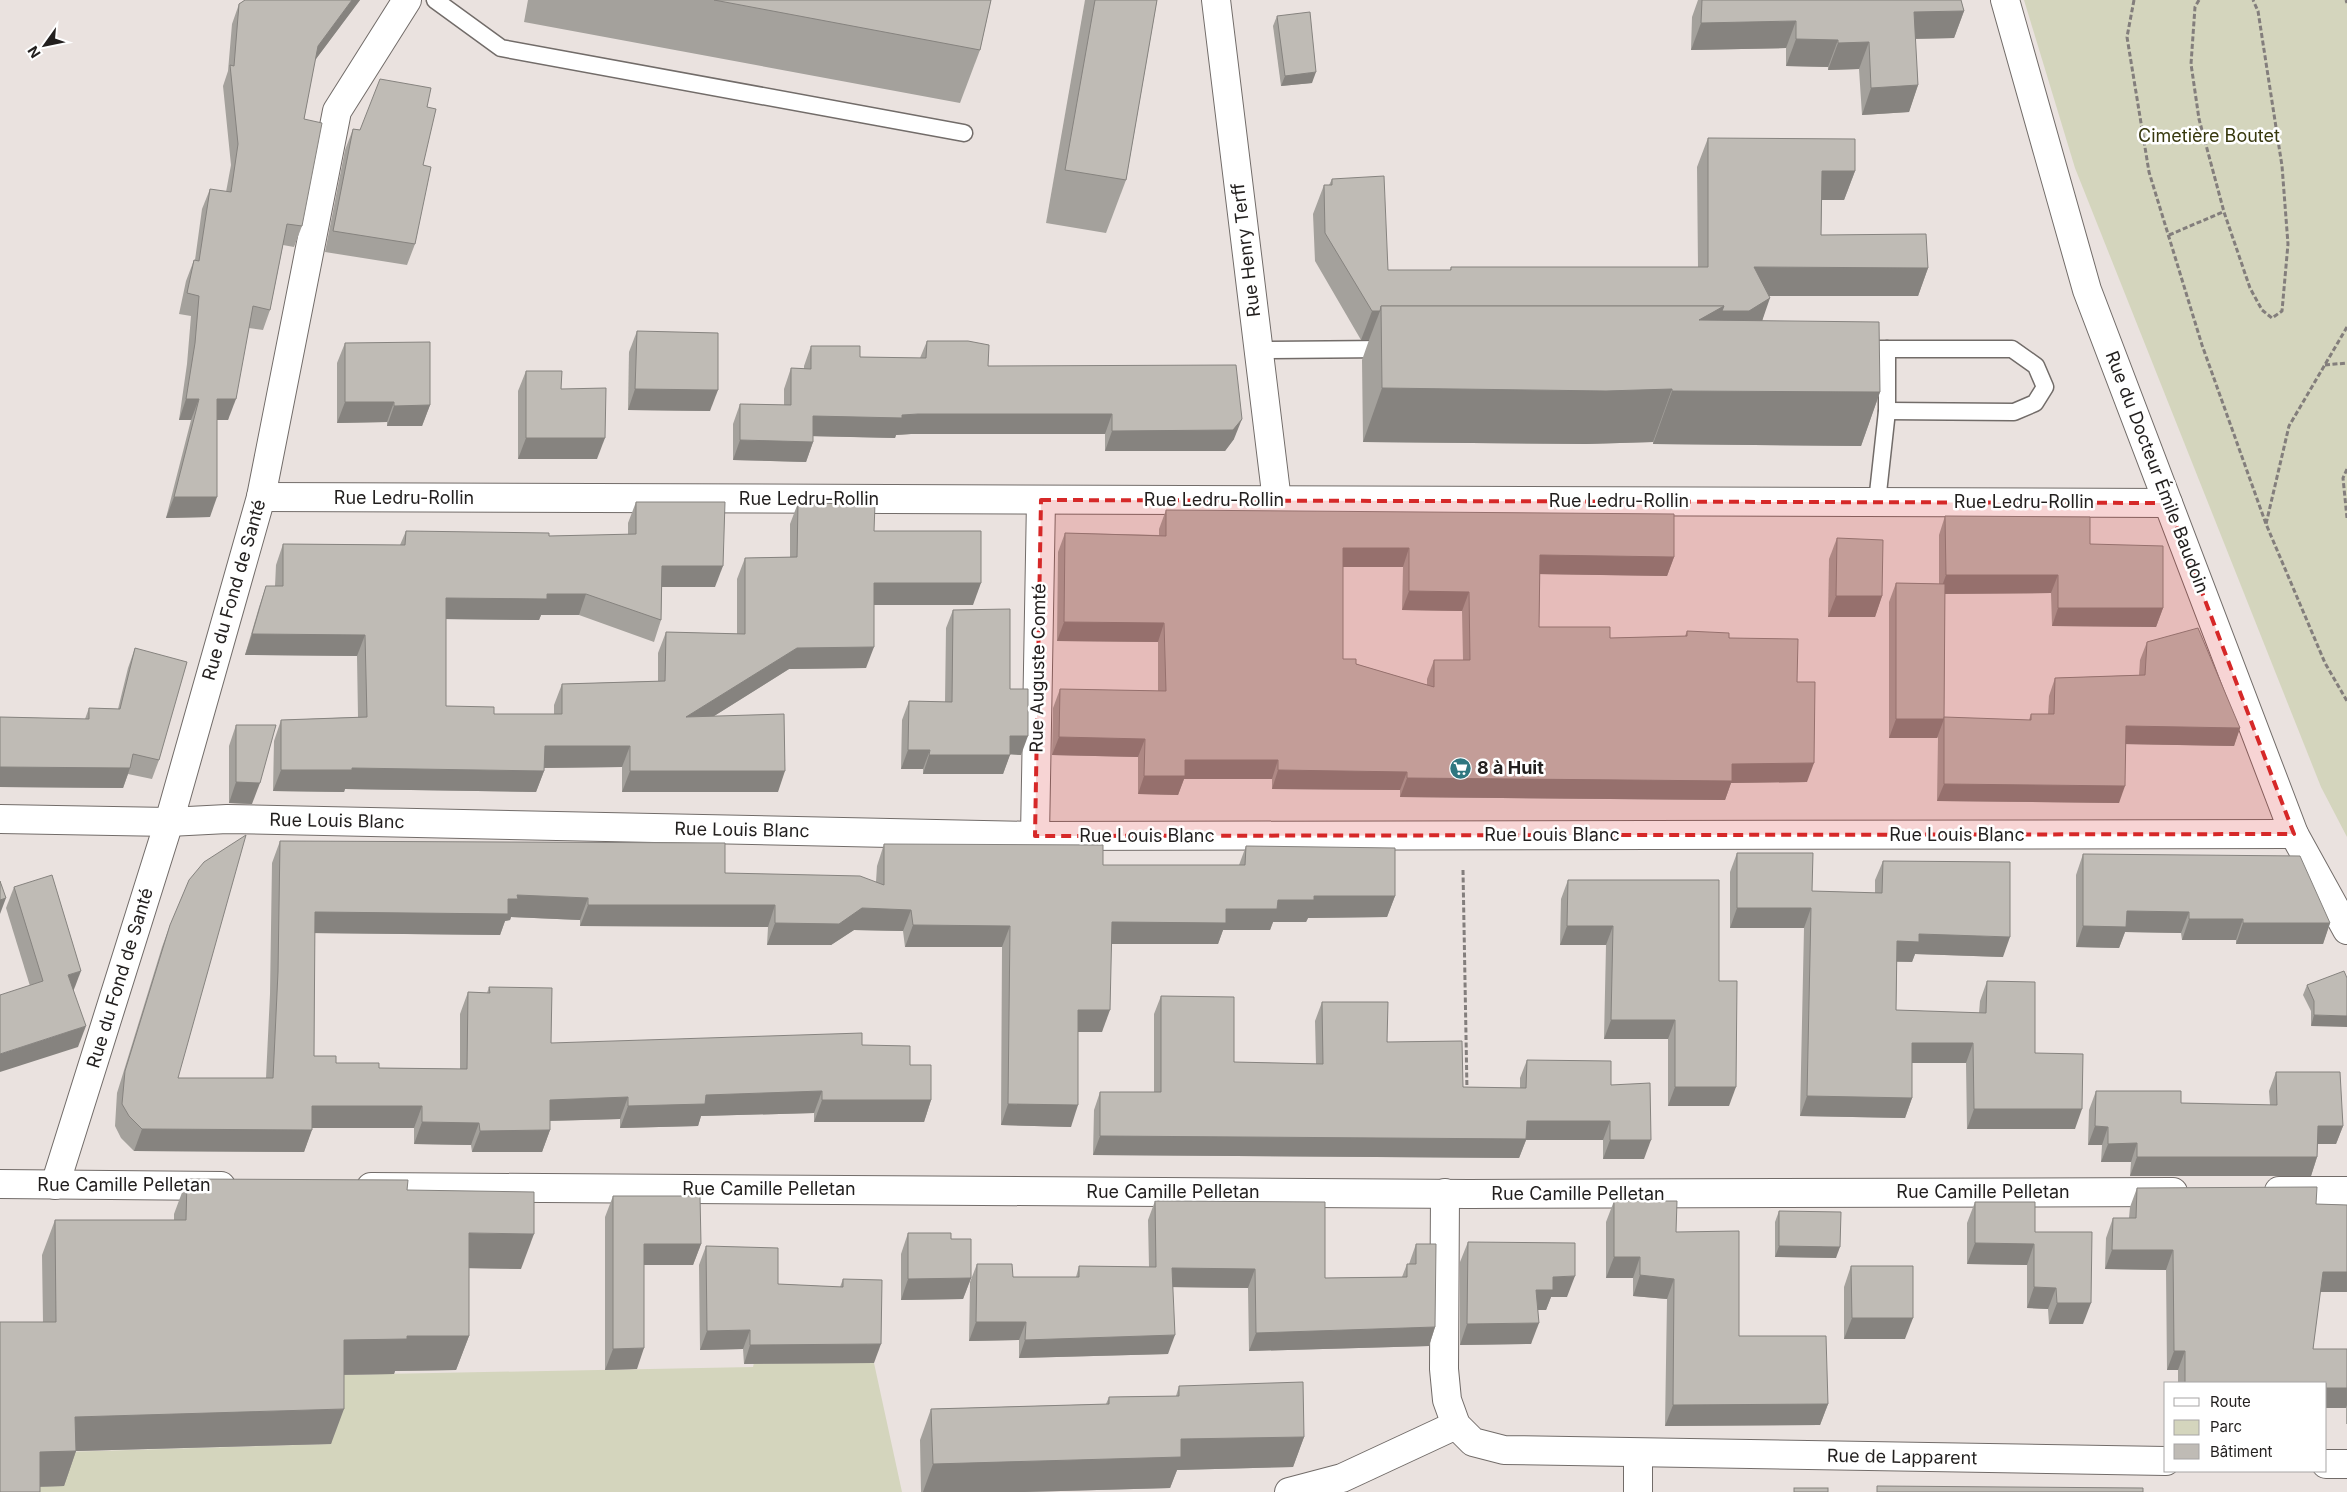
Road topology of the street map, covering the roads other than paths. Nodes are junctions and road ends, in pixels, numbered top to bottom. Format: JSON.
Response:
{"nodes":[{"id":1,"x":407,"y":0,"type":"edge"},
{"id":2,"x":435,"y":0,"type":"edge"},
{"id":3,"x":1216,"y":0,"type":"edge"},
{"id":4,"x":2004,"y":0,"type":"edge"},
{"id":5,"x":964,"y":133,"type":"dead end"},
{"id":6,"x":1837,"y":349,"type":"edge"},
{"id":7,"x":1887,"y":349,"type":"junction"},
{"id":8,"x":1258,"y":350,"type":"junction"},
{"id":9,"x":1398,"y":350,"type":"edge"},
{"id":10,"x":1887,"y":411,"type":"junction"},
{"id":11,"x":261,"y":497,"type":"junction"},
{"id":12,"x":1041,"y":500,"type":"junction"},
{"id":13,"x":1277,"y":501,"type":"junction"},
{"id":14,"x":1877,"y":502,"type":"junction"},
{"id":15,"x":2168,"y":503,"type":"junction"},
{"id":16,"x":0,"y":819,"type":"edge"},
{"id":17,"x":169,"y":822,"type":"junction"},
{"id":18,"x":2294,"y":834,"type":"junction"},
{"id":19,"x":1035,"y":836,"type":"junction"},
{"id":20,"x":2347,"y":930,"type":"edge"},
{"id":21,"x":0,"y":1184,"type":"edge"},
{"id":22,"x":56,"y":1185,"type":"junction"},
{"id":23,"x":245,"y":1186,"type":"edge"},
{"id":24,"x":345,"y":1186,"type":"edge"},
{"id":25,"x":2257,"y":1191,"type":"edge"},
{"id":26,"x":2347,"y":1191,"type":"edge"},
{"id":27,"x":2197,"y":1192,"type":"edge"},
{"id":28,"x":1445,"y":1193,"type":"junction"},
{"id":29,"x":1456,"y":1425,"type":"junction"},
{"id":30,"x":1638,"y":1453,"type":"junction"},
{"id":31,"x":2164,"y":1461,"type":"edge"},
{"id":32,"x":2327,"y":1464,"type":"edge"},
{"id":33,"x":2347,"y":1464,"type":"edge"},
{"id":34,"x":1290,"y":1492,"type":"edge"},
{"id":35,"x":1638,"y":1492,"type":"edge"}],
"edges":[{"from":1,"to":11,"type":"street","name":"Rue du Fond de Santé"},
{"from":2,"to":5,"type":"lane"},
{"from":3,"to":8,"type":"street","name":"Rue Henry Terff"},
{"from":4,"to":15,"type":"street","name":"Rue du Docteur Émile Baudoin"},
{"from":6,"to":7,"type":"lane"},
{"from":7,"to":10,"type":"lane"},
{"from":7,"to":10,"type":"lane"},
{"from":8,"to":9,"type":"lane"},
{"from":8,"to":13,"type":"street","name":"Rue Henry Terff"},
{"from":10,"to":14,"type":"lane"},
{"from":11,"to":12,"type":"street","name":"Rue Ledru-Rollin"},
{"from":11,"to":17,"type":"street","name":"Rue du Fond de Santé"},
{"from":12,"to":13,"type":"street","name":"Rue Ledru-Rollin"},
{"from":12,"to":19,"type":"street","name":"Rue Auguste Comté"},
{"from":13,"to":14,"type":"street","name":"Rue Ledru-Rollin"},
{"from":14,"to":15,"type":"street","name":"Rue Ledru-Rollin"},
{"from":15,"to":18,"type":"street","name":"Rue du Docteur Émile Baudoin"},
{"from":16,"to":17,"type":"street","name":"Rue Louis Blanc"},
{"from":17,"to":19,"type":"street","name":"Rue Louis Blanc"},
{"from":17,"to":22,"type":"street","name":"Rue du Fond de Santé"},
{"from":18,"to":19,"type":"street","name":"Rue Louis Blanc"},
{"from":18,"to":20,"type":"street","name":"Rue du Docteur Émile Baudoin"},
{"from":21,"to":22,"type":"street","name":"Rue Camille Pelletan"},
{"from":22,"to":23,"type":"street","name":"Rue Camille Pelletan"},
{"from":24,"to":28,"type":"street","name":"Rue Camille Pelletan"},
{"from":25,"to":26,"type":"street"},
{"from":27,"to":28,"type":"street","name":"Rue Camille Pelletan"},
{"from":28,"to":29,"type":"street"},
{"from":29,"to":30,"type":"street","name":"Rue de Lapparent"},
{"from":29,"to":34,"type":"street"},
{"from":30,"to":31,"type":"street","name":"Rue de Lapparent"},
{"from":30,"to":35,"type":"street"},
{"from":32,"to":33,"type":"street"}]}
